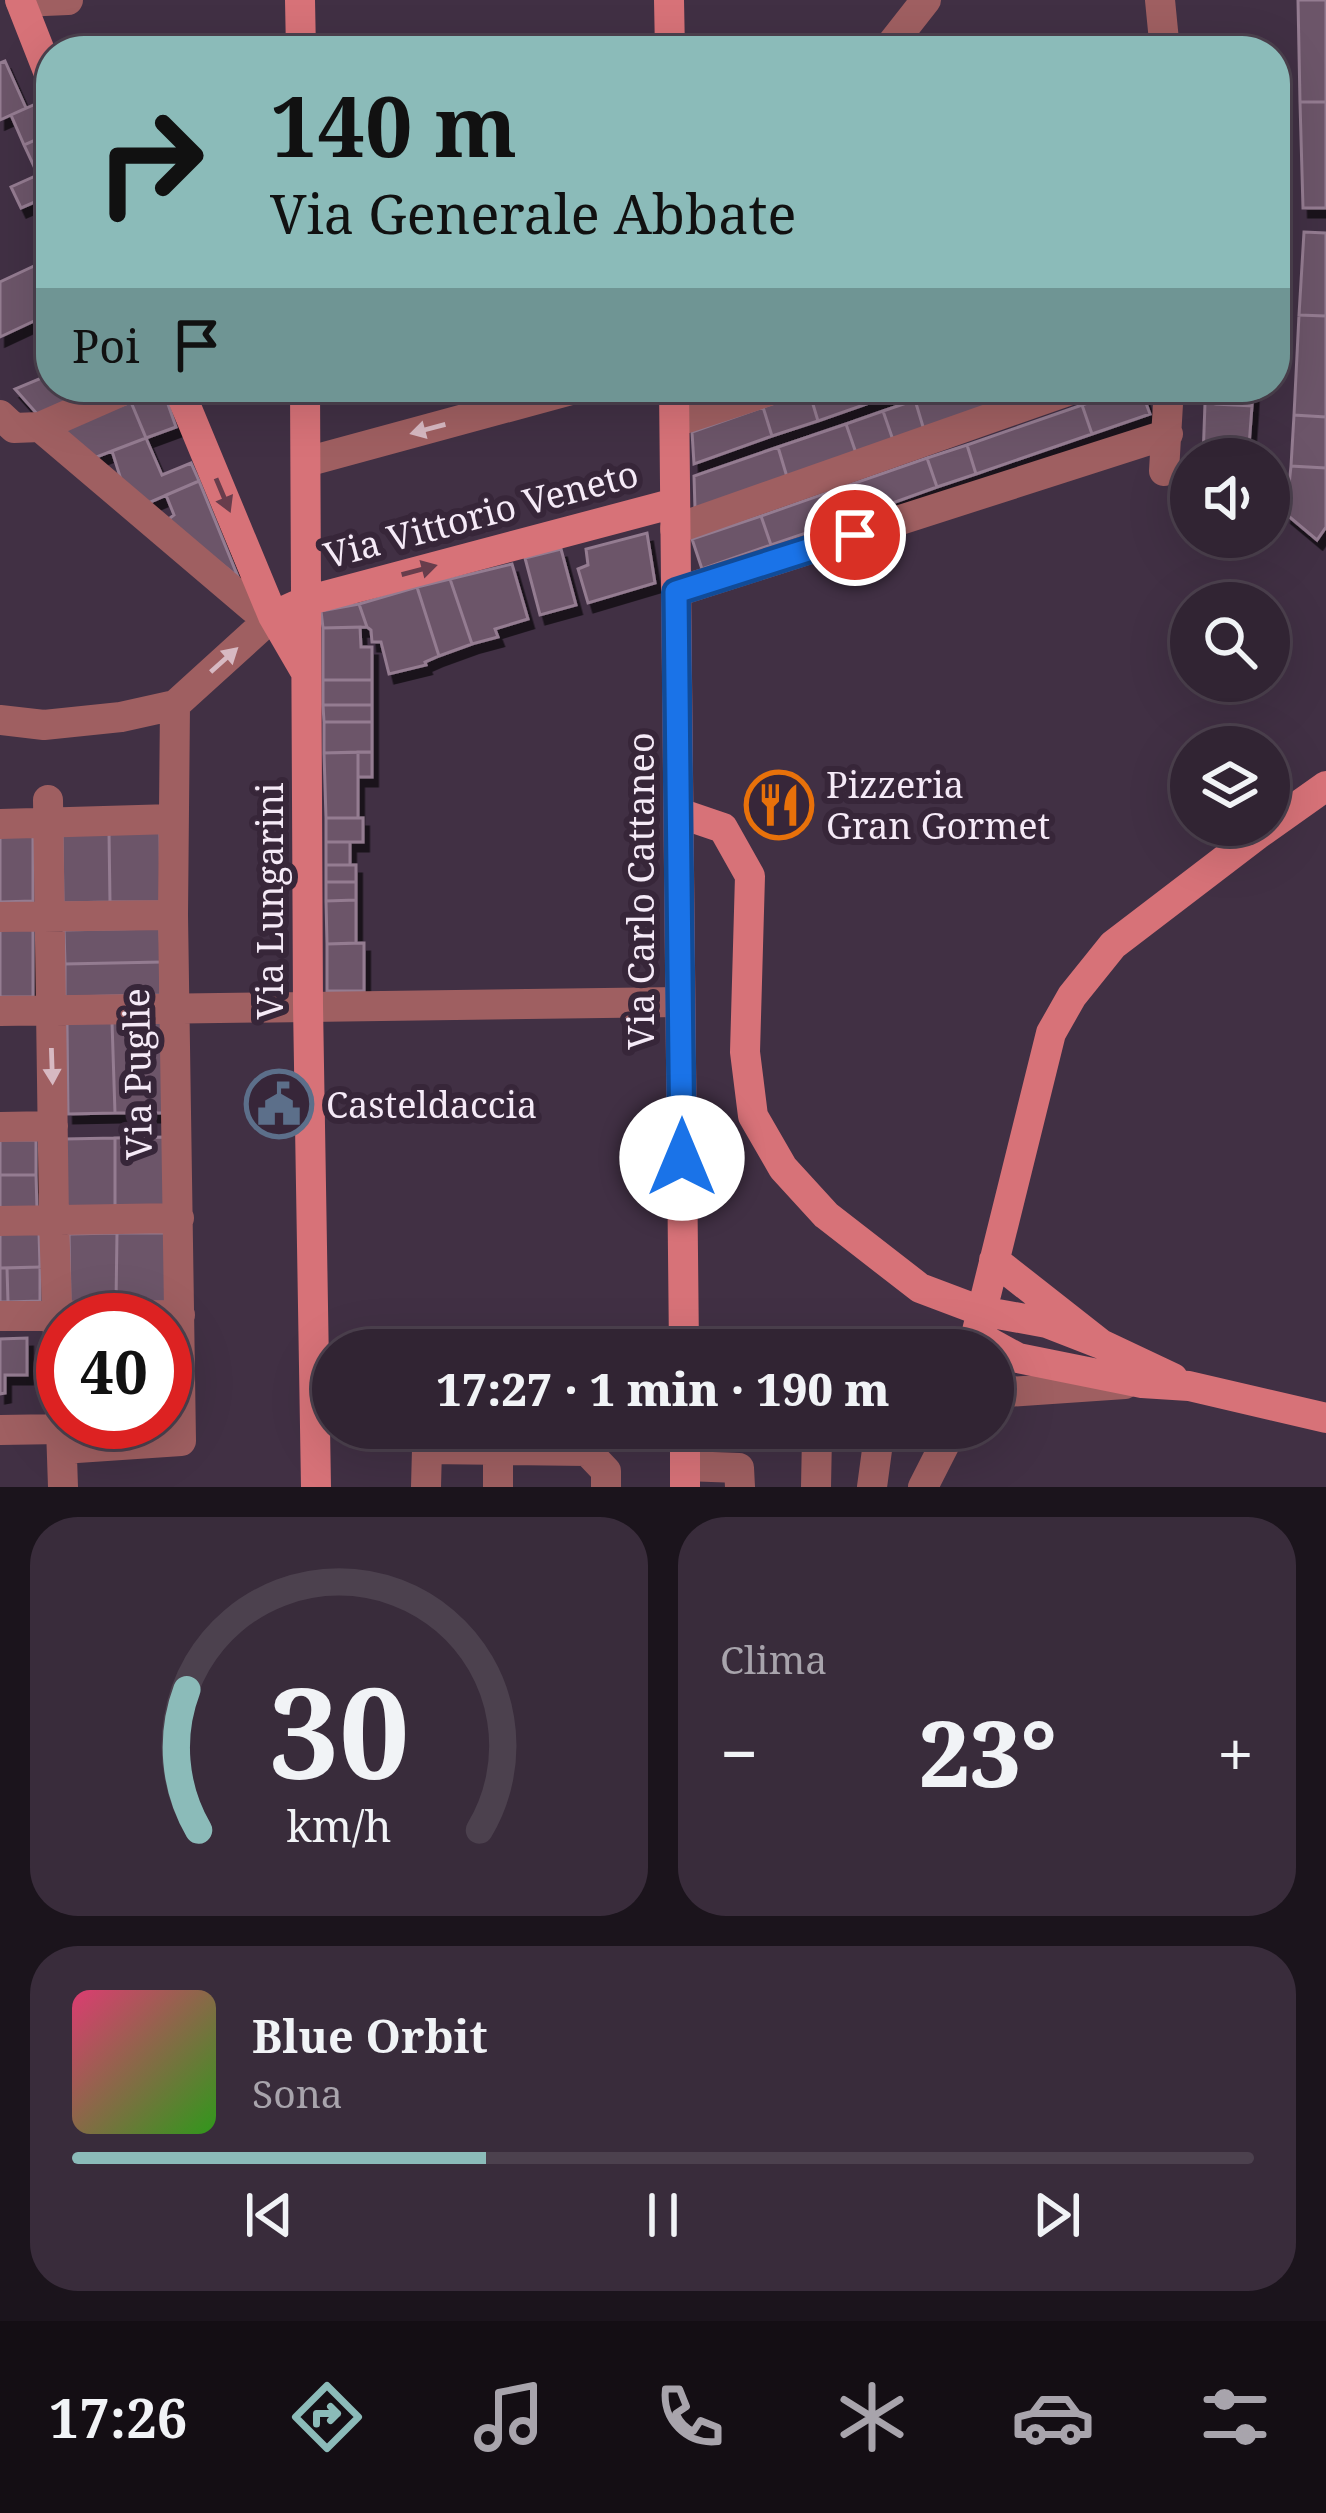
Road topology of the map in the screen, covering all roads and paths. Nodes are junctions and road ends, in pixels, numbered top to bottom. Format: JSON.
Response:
{"nodes":[{"id":1,"x":68,"y":0,"type":"edge"},
{"id":2,"x":300,"y":0,"type":"edge"},
{"id":3,"x":669,"y":0,"type":"edge"},
{"id":4,"x":926,"y":0,"type":"edge"},
{"id":5,"x":1160,"y":0,"type":"edge"},
{"id":6,"x":20,"y":1,"type":"edge"},
{"id":7,"x":301,"y":36,"type":"edge"},
{"id":8,"x":670,"y":36,"type":"edge"},
{"id":9,"x":898,"y":36,"type":"edge"},
{"id":10,"x":1164,"y":36,"type":"edge"},
{"id":11,"x":36,"y":41,"type":"edge"},
{"id":12,"x":97,"y":402,"type":"edge"},
{"id":13,"x":184,"y":402,"type":"edge"},
{"id":14,"x":305,"y":402,"type":"edge"},
{"id":15,"x":511,"y":402,"type":"edge"},
{"id":16,"x":674,"y":402,"type":"edge"},
{"id":17,"x":736,"y":402,"type":"edge"},
{"id":18,"x":1032,"y":402,"type":"edge"},
{"id":19,"x":1169,"y":402,"type":"edge"},
{"id":20,"x":0,"y":415,"type":"edge"},
{"id":21,"x":675,"y":422,"type":"junction"},
{"id":22,"x":40,"y":427,"type":"junction"},
{"id":23,"x":1168,"y":434,"type":"junction"},
{"id":24,"x":306,"y":462,"type":"junction"},
{"id":25,"x":1164,"y":471,"type":"dead end"},
{"id":26,"x":675,"y":516,"type":"junction"},
{"id":27,"x":676,"y":592,"type":"junction"},
{"id":28,"x":306,"y":601,"type":"junction"},
{"id":29,"x":273,"y":616,"type":"junction"},
{"id":30,"x":307,"y":674,"type":"junction"},
{"id":31,"x":175,"y":705,"type":"junction"},
{"id":32,"x":0,"y":720,"type":"edge"},
{"id":33,"x":1326,"y":786,"type":"edge"},
{"id":34,"x":48,"y":812,"type":"junction"},
{"id":35,"x":679,"y":813,"type":"junction"},
{"id":36,"x":173,"y":819,"type":"junction"},
{"id":37,"x":0,"y":824,"type":"edge"},
{"id":38,"x":173,"y":915,"type":"junction"},
{"id":39,"x":49,"y":916,"type":"junction"},
{"id":40,"x":0,"y":917,"type":"edge"},
{"id":41,"x":680,"y":1002,"type":"junction"},
{"id":42,"x":308,"y":1005,"type":"junction"},
{"id":43,"x":174,"y":1007,"type":"junction"},
{"id":44,"x":50,"y":1010,"type":"junction"},
{"id":45,"x":0,"y":1011,"type":"edge"},
{"id":46,"x":53,"y":1126,"type":"junction"},
{"id":47,"x":0,"y":1127,"type":"edge"},
{"id":48,"x":179,"y":1218,"type":"junction"},
{"id":49,"x":54,"y":1220,"type":"junction"},
{"id":50,"x":0,"y":1221,"type":"edge"},
{"id":51,"x":994,"y":1259,"type":"junction"},
{"id":52,"x":58,"y":1293,"type":"edge"},
{"id":53,"x":180,"y":1293,"type":"edge"},
{"id":54,"x":0,"y":1316,"type":"edge"},
{"id":55,"x":36,"y":1316,"type":"edge"},
{"id":56,"x":684,"y":1329,"type":"edge"},
{"id":57,"x":972,"y":1329,"type":"edge"},
{"id":58,"x":977,"y":1329,"type":"edge"},
{"id":59,"x":1003,"y":1329,"type":"edge"},
{"id":60,"x":1101,"y":1344,"type":"junction"},
{"id":61,"x":1014,"y":1356,"type":"edge"},
{"id":62,"x":1142,"y":1383,"type":"junction"},
{"id":63,"x":1189,"y":1386,"type":"junction"},
{"id":64,"x":1014,"y":1392,"type":"edge"},
{"id":65,"x":1326,"y":1418,"type":"edge"},
{"id":66,"x":0,"y":1430,"type":"edge"},
{"id":67,"x":36,"y":1435,"type":"edge"},
{"id":68,"x":62,"y":1449,"type":"edge"},
{"id":69,"x":817,"y":1449,"type":"edge"},
{"id":70,"x":877,"y":1449,"type":"edge"},
{"id":71,"x":942,"y":1449,"type":"edge"},
{"id":72,"x":498,"y":1450,"type":"junction"},
{"id":73,"x":685,"y":1477,"type":"edge"},
{"id":74,"x":63,"y":1487,"type":"edge"},
{"id":75,"x":316,"y":1487,"type":"edge"},
{"id":76,"x":426,"y":1487,"type":"edge"},
{"id":77,"x":498,"y":1487,"type":"edge"},
{"id":78,"x":606,"y":1487,"type":"edge"},
{"id":79,"x":740,"y":1487,"type":"edge"},
{"id":80,"x":816,"y":1487,"type":"edge"},
{"id":81,"x":872,"y":1487,"type":"edge"},
{"id":82,"x":923,"y":1487,"type":"edge"}],
"edges":[{"from":1,"to":6,"type":"street"},
{"from":2,"to":7,"type":"street"},
{"from":3,"to":8,"type":"street"},
{"from":4,"to":9,"type":"street"},
{"from":5,"to":10,"type":"street"},
{"from":6,"to":11,"type":"street"},
{"from":12,"to":22,"type":"street"},
{"from":13,"to":29,"type":"street","one_way":true},
{"from":14,"to":24,"type":"street","name":"Via Lungarini"},
{"from":15,"to":24,"type":"street","one_way":true},
{"from":16,"to":21,"type":"street","name":"Via Carlo Cattaneo"},
{"from":17,"to":21,"type":"street"},
{"from":18,"to":26,"type":"street"},
{"from":19,"to":23,"type":"street"},
{"from":20,"to":22,"type":"street"},
{"from":21,"to":26,"type":"street","name":"Via Carlo Cattaneo"},
{"from":22,"to":29,"type":"street"},
{"from":23,"to":25,"type":"street"},
{"from":23,"to":27,"type":"street"},
{"from":24,"to":28,"type":"street","name":"Via Lungarini"},
{"from":26,"to":27,"type":"street","name":"Via Carlo Cattaneo"},
{"from":28,"to":26,"type":"street","name":"Via Vittorio Veneto","one_way":true},
{"from":27,"to":35,"type":"street","name":"Via Carlo Cattaneo"},
{"from":28,"to":29,"type":"street","name":"Via Vittorio Veneto"},
{"from":28,"to":30,"type":"street","name":"Via Lungarini"},
{"from":29,"to":30,"type":"street"},
{"from":31,"to":29,"type":"street","one_way":true},
{"from":30,"to":42,"type":"street","name":"Via Lungarini"},
{"from":31,"to":32,"type":"street"},
{"from":31,"to":36,"type":"street","name":"Via Puglie"},
{"from":33,"to":51,"type":"street"},
{"from":34,"to":36,"type":"street"},
{"from":34,"to":37,"type":"street"},
{"from":34,"to":39,"type":"street"},
{"from":35,"to":41,"type":"street","name":"Via Carlo Cattaneo"},
{"from":35,"to":57,"type":"street"},
{"from":36,"to":38,"type":"street","name":"Via Puglie"},
{"from":38,"to":39,"type":"street"},
{"from":38,"to":43,"type":"street","name":"Via Puglie"},
{"from":39,"to":40,"type":"street"},
{"from":39,"to":44,"type":"street"},
{"from":41,"to":42,"type":"street"},
{"from":41,"to":56,"type":"street","name":"Via Carlo Cattaneo"},
{"from":42,"to":43,"type":"street"},
{"from":42,"to":75,"type":"street","name":"Via Lungarini"},
{"from":43,"to":44,"type":"street"},
{"from":43,"to":48,"type":"street","name":"Via Puglie"},
{"from":44,"to":45,"type":"street"},
{"from":44,"to":46,"type":"street","one_way":true},
{"from":46,"to":47,"type":"street"},
{"from":46,"to":49,"type":"street"},
{"from":48,"to":49,"type":"street"},
{"from":48,"to":53,"type":"street","name":"Via Puglie"},
{"from":49,"to":50,"type":"street"},
{"from":49,"to":52,"type":"street"},
{"from":51,"to":58,"type":"street"},
{"from":51,"to":60,"type":"street"},
{"from":54,"to":55,"type":"street"},
{"from":59,"to":60,"type":"street"},
{"from":60,"to":63,"type":"street"},
{"from":61,"to":62,"type":"street"},
{"from":62,"to":63,"type":"street"},
{"from":62,"to":64,"type":"street"},
{"from":63,"to":65,"type":"street"},
{"from":66,"to":67,"type":"street"},
{"from":68,"to":74,"type":"street"},
{"from":69,"to":80,"type":"street"},
{"from":70,"to":81,"type":"street"},
{"from":71,"to":82,"type":"street"},
{"from":72,"to":76,"type":"street"},
{"from":72,"to":77,"type":"street"},
{"from":72,"to":78,"type":"street"},
{"from":73,"to":79,"type":"street"}]}
